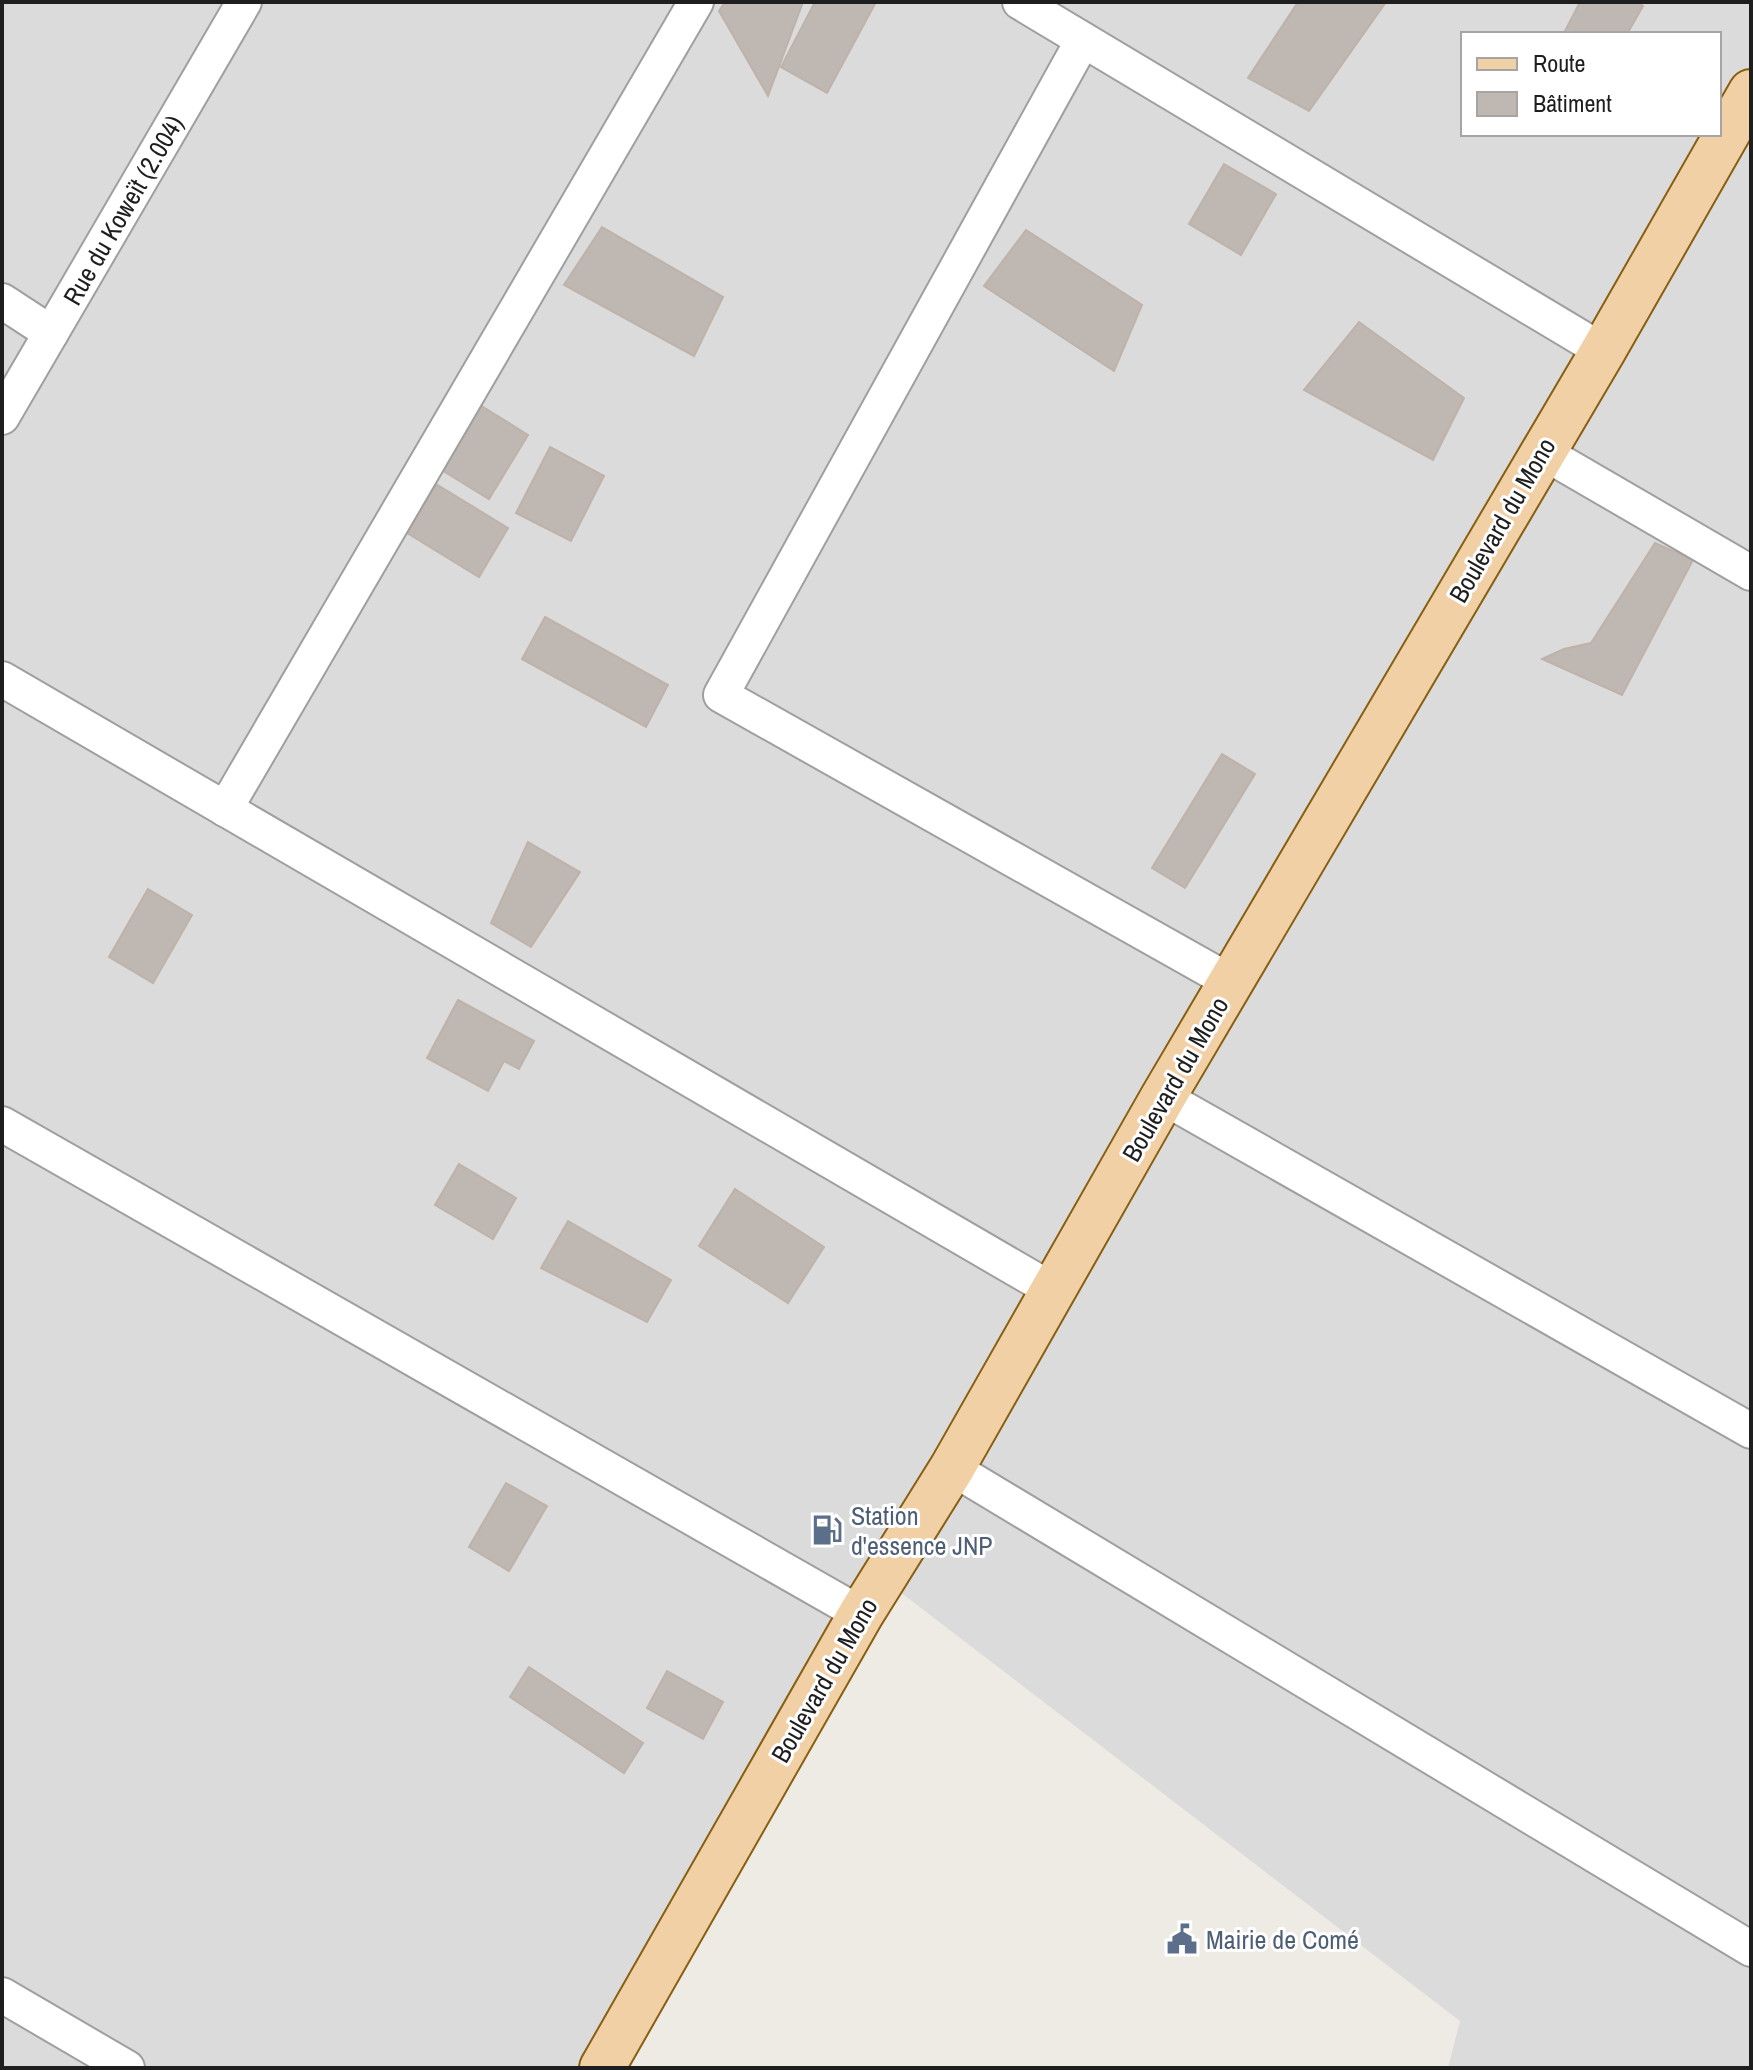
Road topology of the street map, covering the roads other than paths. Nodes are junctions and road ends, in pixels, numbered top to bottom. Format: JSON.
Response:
{"nodes":[{"id":1,"x":244,"y":2,"type":"edge"},
{"id":2,"x":696,"y":2,"type":"edge"},
{"id":3,"x":1020,"y":2,"type":"edge"},
{"id":4,"x":1083,"y":40,"type":"junction"},
{"id":5,"x":1751,"y":92,"type":"edge"},
{"id":6,"x":2,"y":301,"type":"edge"},
{"id":7,"x":51,"y":333,"type":"junction"},
{"id":8,"x":1603,"y":351,"type":"junction"},
{"id":9,"x":2,"y":417,"type":"edge"},
{"id":10,"x":1541,"y":451,"type":"junction"},
{"id":11,"x":1751,"y":573,"type":"edge"},
{"id":12,"x":2,"y":679,"type":"edge"},
{"id":13,"x":225,"y":809,"type":"junction"},
{"id":14,"x":1231,"y":982,"type":"junction"},
{"id":15,"x":1163,"y":1097,"type":"junction"},
{"id":16,"x":2,"y":1124,"type":"edge"},
{"id":17,"x":1054,"y":1291,"type":"junction"},
{"id":18,"x":1751,"y":1431,"type":"edge"},
{"id":19,"x":952,"y":1468,"type":"junction"},
{"id":20,"x":861,"y":1614,"type":"junction"},
{"id":21,"x":1751,"y":1949,"type":"edge"},
{"id":22,"x":2,"y":1995,"type":"edge"},
{"id":23,"x":127,"y":2068,"type":"edge"},
{"id":24,"x":602,"y":2068,"type":"edge"}],
"edges":[{"from":1,"to":7,"type":"street","name":"Rue du Koweït (2.004)"},
{"from":2,"to":13,"type":"street"},
{"from":3,"to":4,"type":"street"},
{"from":4,"to":8,"type":"street"},
{"from":4,"to":14,"type":"street"},
{"from":5,"to":8,"type":"main road","name":"Boulevard du Mono"},
{"from":6,"to":7,"type":"street"},
{"from":7,"to":9,"type":"street","name":"Rue du Koweït (2.004)"},
{"from":8,"to":10,"type":"main road","name":"Boulevard du Mono"},
{"from":10,"to":11,"type":"street"},
{"from":10,"to":14,"type":"main road","name":"Boulevard du Mono"},
{"from":12,"to":13,"type":"street"},
{"from":13,"to":17,"type":"street"},
{"from":14,"to":15,"type":"main road","name":"Boulevard du Mono"},
{"from":15,"to":17,"type":"main road","name":"Boulevard du Mono"},
{"from":15,"to":18,"type":"street"},
{"from":16,"to":20,"type":"street"},
{"from":17,"to":19,"type":"main road","name":"Boulevard du Mono"},
{"from":19,"to":20,"type":"main road","name":"Boulevard du Mono"},
{"from":19,"to":21,"type":"street"},
{"from":20,"to":24,"type":"main road","name":"Boulevard du Mono"},
{"from":22,"to":23,"type":"street"}]}
